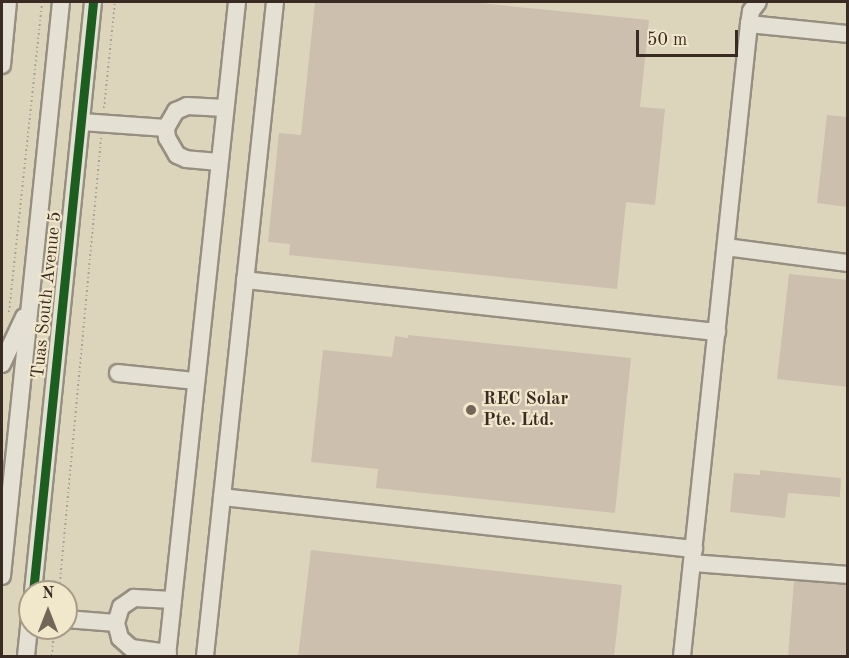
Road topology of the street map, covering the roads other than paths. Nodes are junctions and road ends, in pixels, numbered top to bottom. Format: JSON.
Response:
{"nodes":[{"id":1,"x":8,"y":2,"type":"edge"},
{"id":2,"x":61,"y":2,"type":"edge"},
{"id":3,"x":93,"y":2,"type":"edge"},
{"id":4,"x":237,"y":2,"type":"edge"},
{"id":5,"x":275,"y":2,"type":"edge"},
{"id":6,"x":751,"y":9,"type":"edge"},
{"id":7,"x":3,"y":32,"type":"edge"},
{"id":8,"x":822,"y":32,"type":"junction"},
{"id":9,"x":848,"y":34,"type":"edge"},
{"id":10,"x":848,"y":47,"type":"edge"},
{"id":11,"x":2,"y":66,"type":"edge"},
{"id":12,"x":225,"y":108,"type":"junction"},
{"id":13,"x":82,"y":122,"type":"junction"},
{"id":14,"x":166,"y":128,"type":"junction"},
{"id":15,"x":219,"y":162,"type":"junction"},
{"id":16,"x":726,"y":247,"type":"junction"},
{"id":17,"x":845,"y":258,"type":"edge"},
{"id":18,"x":245,"y":280,"type":"junction"},
{"id":19,"x":29,"y":306,"type":"junction"},
{"id":20,"x":717,"y":332,"type":"junction"},
{"id":21,"x":2,"y":364,"type":"edge"},
{"id":22,"x":118,"y":373,"type":"dead end"},
{"id":23,"x":196,"y":381,"type":"junction"},
{"id":24,"x":222,"y":497,"type":"junction"},
{"id":25,"x":4,"y":529,"type":"edge"},
{"id":26,"x":693,"y":556,"type":"junction"},
{"id":27,"x":848,"y":575,"type":"edge"},
{"id":28,"x":2,"y":576,"type":"edge"},
{"id":29,"x":34,"y":580,"type":"edge"},
{"id":30,"x":173,"y":600,"type":"junction"},
{"id":31,"x":78,"y":620,"type":"edge"},
{"id":32,"x":116,"y":623,"type":"junction"},
{"id":33,"x":28,"y":640,"type":"edge"},
{"id":34,"x":167,"y":655,"type":"edge"},
{"id":35,"x":26,"y":657,"type":"edge"},
{"id":36,"x":205,"y":657,"type":"edge"},
{"id":37,"x":682,"y":657,"type":"edge"}],
"edges":[{"from":1,"to":7,"type":"street"},
{"from":2,"to":19,"type":"street","name":"Tuas South Avenue 5"},
{"from":3,"to":13,"type":"street","name":"Tuas South Avenue 5"},
{"from":4,"to":12,"type":"street"},
{"from":5,"to":18,"type":"street"},
{"from":6,"to":8,"type":"street"},
{"from":6,"to":16,"type":"street"},
{"from":7,"to":11,"type":"street"},
{"from":8,"to":9,"type":"street"},
{"from":8,"to":10,"type":"street"},
{"from":12,"to":14,"type":"street"},
{"from":12,"to":15,"type":"street"},
{"from":13,"to":14,"type":"street"},
{"from":13,"to":29,"type":"street","name":"Tuas South Avenue 5"},
{"from":14,"to":15,"type":"street"},
{"from":15,"to":23,"type":"street"},
{"from":16,"to":17,"type":"street"},
{"from":16,"to":20,"type":"street"},
{"from":18,"to":20,"type":"street"},
{"from":18,"to":24,"type":"street"},
{"from":19,"to":21,"type":"street"},
{"from":19,"to":25,"type":"street","name":"Tuas South Avenue 5"},
{"from":20,"to":26,"type":"street"},
{"from":22,"to":23,"type":"street"},
{"from":23,"to":30,"type":"street"},
{"from":24,"to":26,"type":"street"},
{"from":24,"to":36,"type":"street"},
{"from":25,"to":28,"type":"street","name":"Tuas South Avenue 5"},
{"from":26,"to":27,"type":"street"},
{"from":26,"to":37,"type":"street"},
{"from":30,"to":32,"type":"street"},
{"from":30,"to":34,"type":"street"},
{"from":31,"to":32,"type":"street"},
{"from":32,"to":34,"type":"street"},
{"from":33,"to":35,"type":"street"}]}
